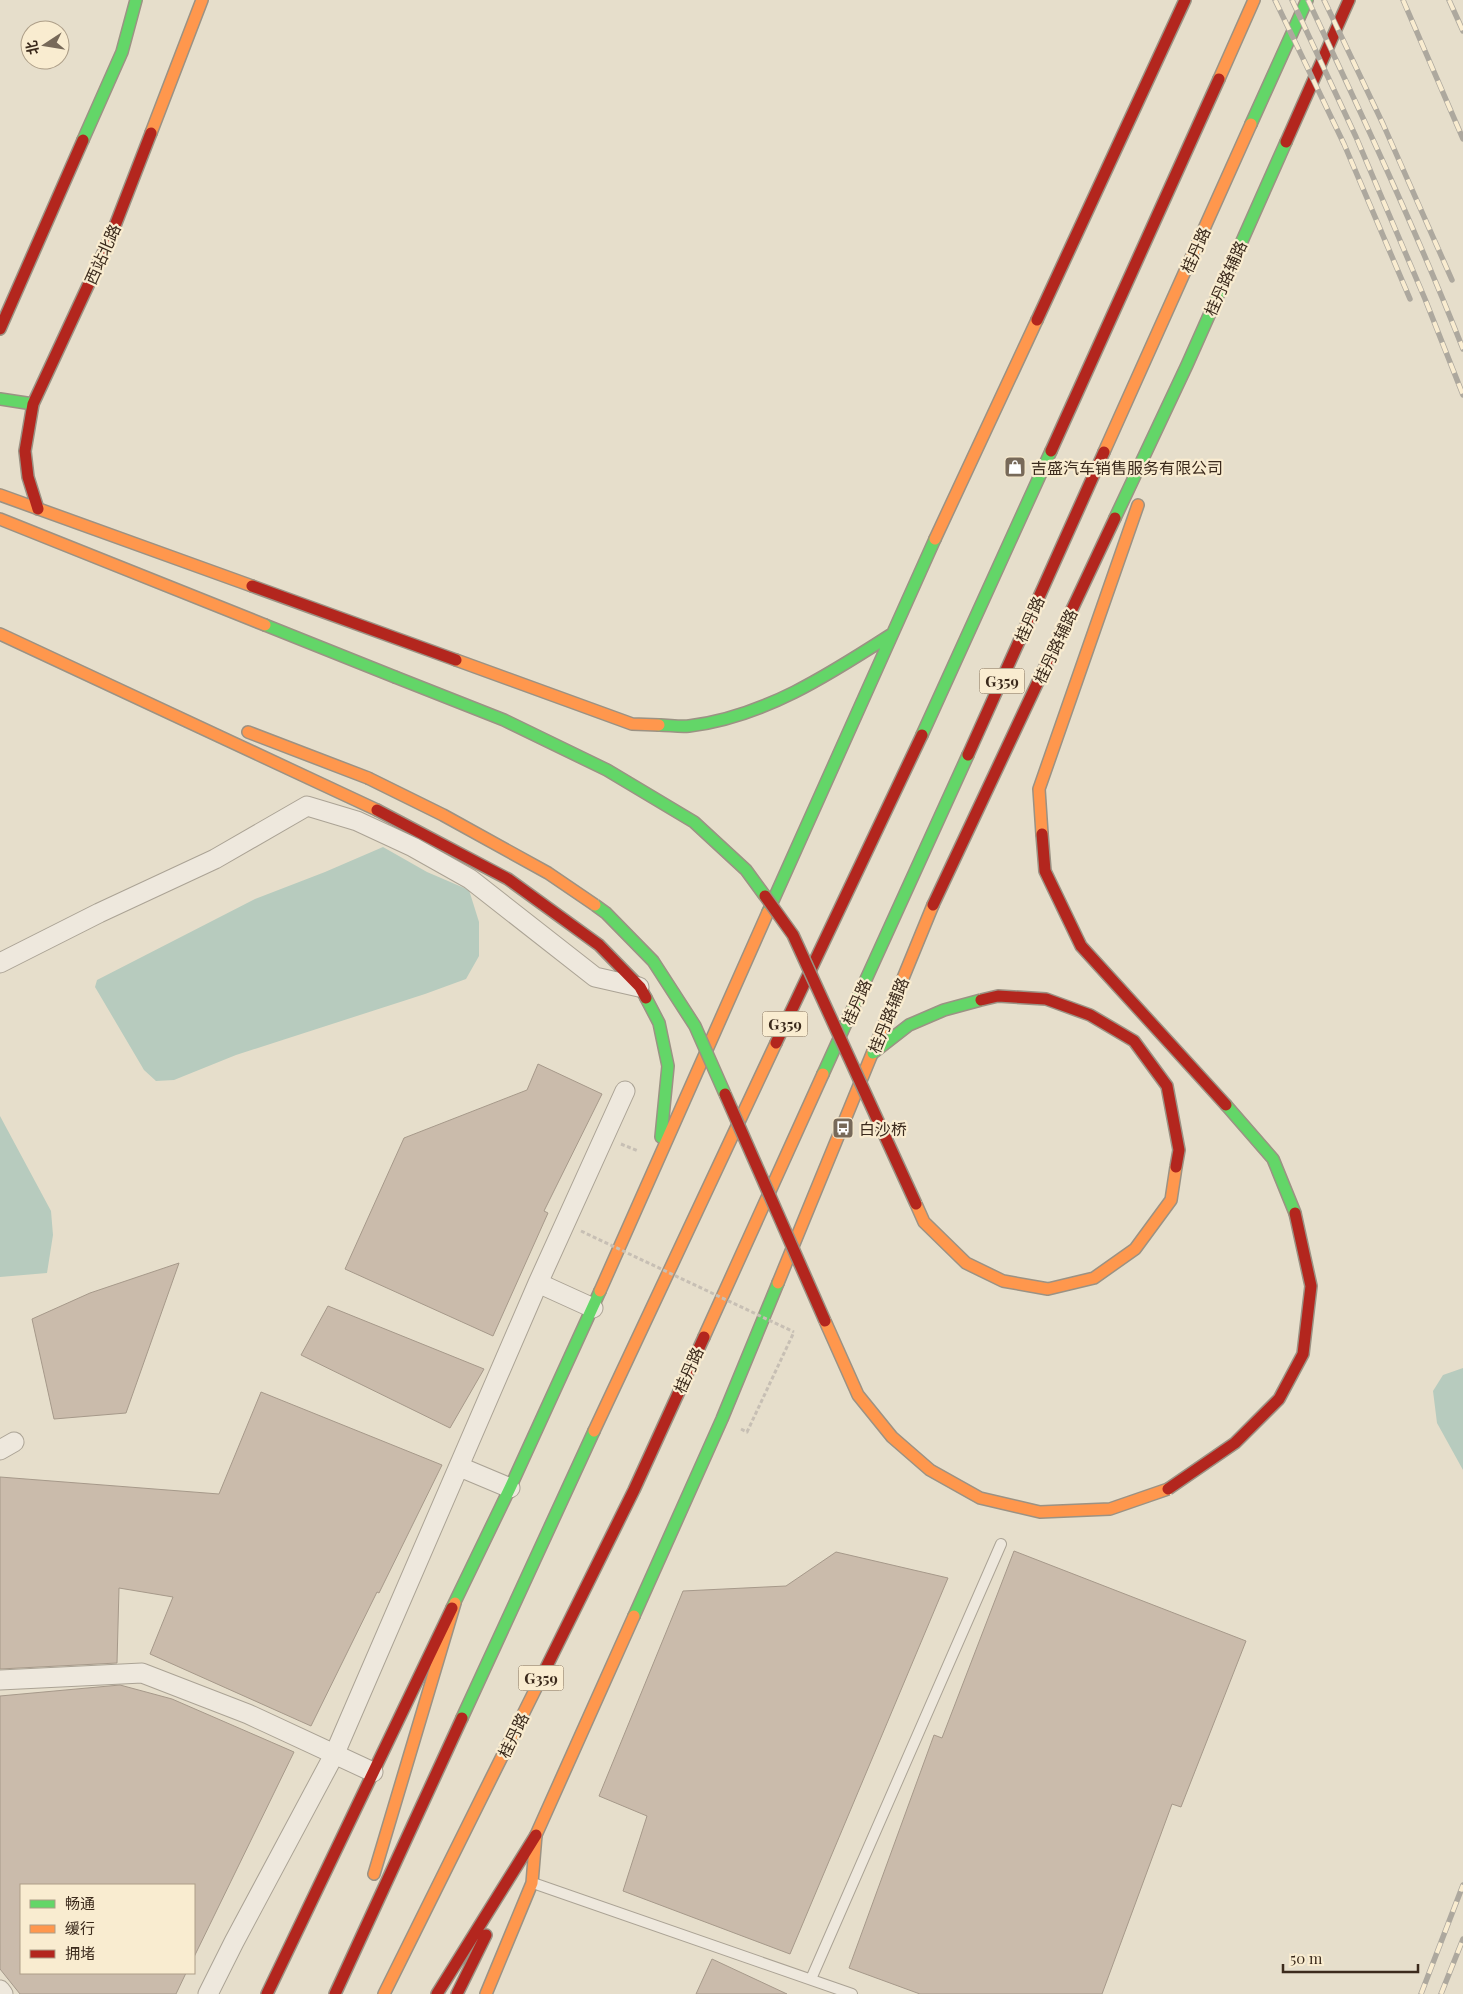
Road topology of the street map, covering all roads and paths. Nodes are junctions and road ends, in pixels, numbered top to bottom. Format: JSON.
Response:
{"nodes":[{"id":1,"x":136,"y":0,"type":"edge"},
{"id":2,"x":202,"y":0,"type":"edge"},
{"id":3,"x":1185,"y":0,"type":"edge"},
{"id":4,"x":1254,"y":0,"type":"edge"},
{"id":5,"x":1306,"y":0,"type":"edge"},
{"id":6,"x":1350,"y":0,"type":"edge"},
{"id":7,"x":0,"y":329,"type":"edge"},
{"id":8,"x":1187,"y":364,"type":"junction"},
{"id":9,"x":0,"y":399,"type":"edge"},
{"id":10,"x":34,"y":404,"type":"junction"},
{"id":11,"x":1147,"y":478,"type":"dead end"},
{"id":12,"x":0,"y":495,"type":"edge"},
{"id":13,"x":1141,"y":497,"type":"dead end"},
{"id":14,"x":38,"y":509,"type":"junction"},
{"id":15,"x":0,"y":519,"type":"edge"},
{"id":16,"x":0,"y":634,"type":"edge"},
{"id":17,"x":892,"y":634,"type":"junction"},
{"id":18,"x":11,"y":640,"type":"junction"},
{"id":19,"x":185,"y":707,"type":"dead end"},
{"id":20,"x":240,"y":728,"type":"dead end"},
{"id":21,"x":0,"y":963,"type":"edge"},
{"id":22,"x":640,"y":987,"type":"junction"},
{"id":23,"x":873,"y":1053,"type":"junction"},
{"id":24,"x":625,"y":1091,"type":"dead end"},
{"id":25,"x":659,"y":1161,"type":"junction"},
{"id":26,"x":581,"y":1231,"type":"dead end"},
{"id":27,"x":538,"y":1283,"type":"junction"},
{"id":28,"x":593,"y":1308,"type":"junction"},
{"id":29,"x":748,"y":1432,"type":"dead end"},
{"id":30,"x":460,"y":1467,"type":"junction"},
{"id":31,"x":510,"y":1488,"type":"junction"},
{"id":32,"x":1001,"y":1544,"type":"dead end"},
{"id":33,"x":455,"y":1603,"type":"junction"},
{"id":34,"x":0,"y":1680,"type":"edge"},
{"id":35,"x":335,"y":1753,"type":"junction"},
{"id":36,"x":373,"y":1772,"type":"junction"},
{"id":37,"x":536,"y":1835,"type":"junction"},
{"id":38,"x":532,"y":1883,"type":"junction"},
{"id":39,"x":344,"y":1974,"type":"junction"},
{"id":40,"x":811,"y":1979,"type":"junction"},
{"id":41,"x":0,"y":1990,"type":"edge"},
{"id":42,"x":3,"y":1994,"type":"edge"},
{"id":43,"x":208,"y":1994,"type":"edge"},
{"id":44,"x":268,"y":1994,"type":"edge"},
{"id":45,"x":335,"y":1994,"type":"edge"},
{"id":46,"x":384,"y":1994,"type":"edge"},
{"id":47,"x":437,"y":1994,"type":"edge"},
{"id":48,"x":457,"y":1994,"type":"edge"},
{"id":49,"x":486,"y":1994,"type":"edge"},
{"id":50,"x":852,"y":1994,"type":"edge"}],
"edges":[{"from":1,"to":7,"type":"main road"},
{"from":2,"to":10,"type":"main road","name":"西站北路"},
{"from":3,"to":17,"type":"main road"},
{"from":4,"to":39,"type":"main road","number":"G359"},
{"from":5,"to":46,"type":"main road","name":"桂丹路","number":"G359"},
{"from":6,"to":8,"type":"main road","name":"桂丹路辅路"},
{"from":8,"to":11,"type":"main road"},
{"from":8,"to":23,"type":"main road","name":"桂丹路辅路"},
{"from":9,"to":10,"type":"main road"},
{"from":10,"to":14,"type":"main road","name":"西站北路"},
{"from":12,"to":14,"type":"main road"},
{"from":13,"to":20,"type":"main road","bridge":true},
{"from":14,"to":17,"type":"main road"},
{"from":15,"to":23,"type":"main road","bridge":true},
{"from":16,"to":18,"type":"main road"},
{"from":17,"to":25,"type":"main road"},
{"from":18,"to":19,"type":"main road"},
{"from":18,"to":22,"type":"main road"},
{"from":21,"to":22,"type":"street"},
{"from":22,"to":25,"type":"main road"},
{"from":23,"to":37,"type":"main road","name":"桂丹路辅路"},
{"from":24,"to":27,"type":"street"},
{"from":25,"to":28,"type":"main road"},
{"from":26,"to":29,"type":"path","bridge":true},
{"from":27,"to":28,"type":"street"},
{"from":27,"to":30,"type":"street"},
{"from":28,"to":31,"type":"main road"},
{"from":30,"to":31,"type":"street"},
{"from":30,"to":35,"type":"street"},
{"from":31,"to":33,"type":"main road"},
{"from":32,"to":40,"type":"lane"},
{"from":33,"to":36,"type":"main road"},
{"from":33,"to":39,"type":"main road"},
{"from":34,"to":35,"type":"street"},
{"from":35,"to":36,"type":"street"},
{"from":35,"to":43,"type":"street"},
{"from":36,"to":44,"type":"main road"},
{"from":37,"to":38,"type":"main road"},
{"from":37,"to":47,"type":"main road"},
{"from":37,"to":48,"type":"main road"},
{"from":38,"to":40,"type":"lane"},
{"from":38,"to":49,"type":"main road"},
{"from":39,"to":45,"type":"main road","number":"G359"},
{"from":40,"to":50,"type":"lane"},
{"from":41,"to":42,"type":"street"}]}
